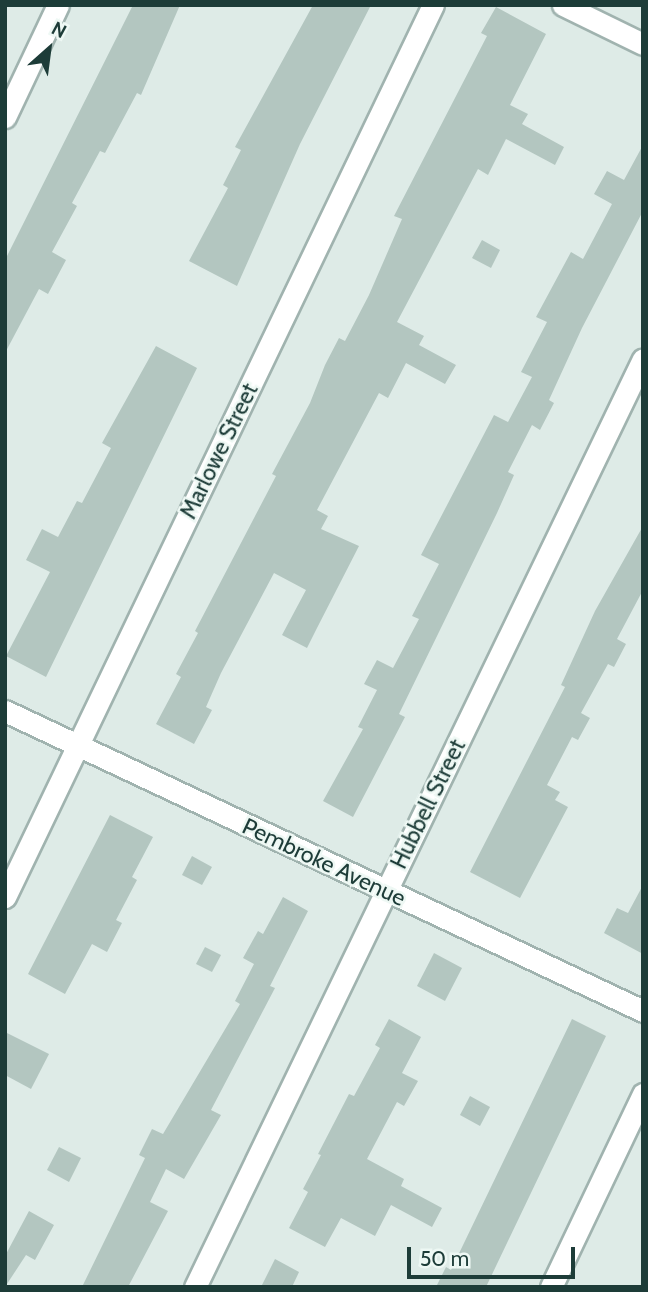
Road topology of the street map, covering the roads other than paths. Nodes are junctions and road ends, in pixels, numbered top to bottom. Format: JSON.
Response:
{"nodes":[{"id":1,"x":58,"y":5,"type":"edge"},
{"id":2,"x":433,"y":5,"type":"edge"},
{"id":3,"x":563,"y":5,"type":"edge"},
{"id":4,"x":643,"y":44,"type":"edge"},
{"id":5,"x":5,"y":117,"type":"edge"},
{"id":6,"x":643,"y":359,"type":"edge"},
{"id":7,"x":5,"y":711,"type":"edge"},
{"id":8,"x":78,"y":746,"type":"junction"},
{"id":9,"x":386,"y":891,"type":"junction"},
{"id":10,"x":5,"y":897,"type":"edge"},
{"id":11,"x":643,"y":1012,"type":"edge"},
{"id":12,"x":643,"y":1094,"type":"edge"},
{"id":13,"x":195,"y":1287,"type":"edge"},
{"id":14,"x":551,"y":1287,"type":"edge"}],
"edges":[{"from":1,"to":5,"type":"street"},
{"from":2,"to":8,"type":"street","name":"Marlowe Street"},
{"from":3,"to":4,"type":"street"},
{"from":6,"to":9,"type":"street","name":"Hubbell Street"},
{"from":7,"to":8,"type":"street","name":"Pembroke Avenue"},
{"from":8,"to":9,"type":"street","name":"Pembroke Avenue"},
{"from":8,"to":10,"type":"street","name":"Marlowe Street"},
{"from":9,"to":11,"type":"street","name":"Pembroke Avenue"},
{"from":9,"to":13,"type":"street","name":"Hubbell Street"},
{"from":12,"to":14,"type":"street"}]}
